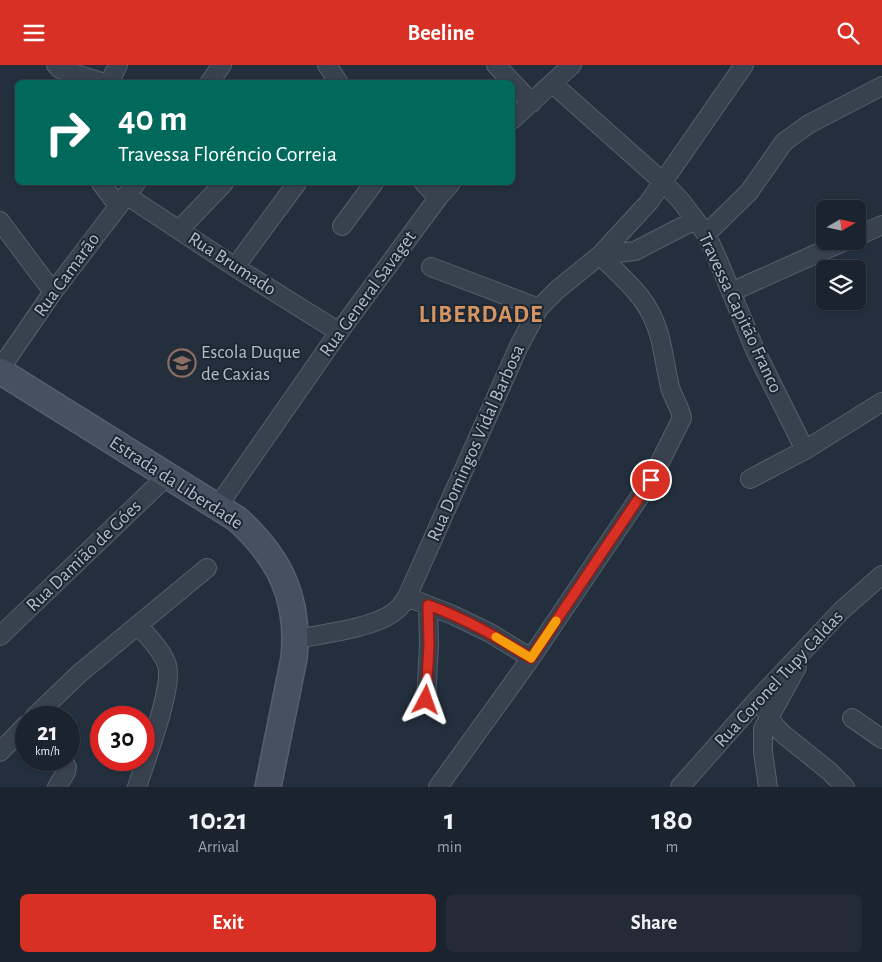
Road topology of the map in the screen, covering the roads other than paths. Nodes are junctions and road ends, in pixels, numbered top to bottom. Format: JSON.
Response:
{"nodes":[{"id":1,"x":56,"y":65,"type":"edge"},
{"id":2,"x":118,"y":65,"type":"edge"},
{"id":3,"x":222,"y":65,"type":"edge"},
{"id":4,"x":496,"y":65,"type":"edge"},
{"id":5,"x":572,"y":65,"type":"edge"},
{"id":6,"x":744,"y":65,"type":"edge"},
{"id":7,"x":95,"y":80,"type":"edge"},
{"id":8,"x":111,"y":80,"type":"edge"},
{"id":9,"x":210,"y":80,"type":"edge"},
{"id":10,"x":510,"y":80,"type":"edge"},
{"id":11,"x":553,"y":84,"type":"junction"},
{"id":12,"x":515,"y":85,"type":"edge"},
{"id":13,"x":882,"y":87,"type":"edge"},
{"id":14,"x":532,"y":103,"type":"junction"},
{"id":15,"x":515,"y":117,"type":"edge"},
{"id":16,"x":664,"y":183,"type":"junction"},
{"id":17,"x":106,"y":185,"type":"edge"},
{"id":18,"x":222,"y":185,"type":"edge"},
{"id":19,"x":296,"y":185,"type":"edge"},
{"id":20,"x":373,"y":185,"type":"edge"},
{"id":21,"x":426,"y":185,"type":"edge"},
{"id":22,"x":449,"y":185,"type":"edge"},
{"id":23,"x":127,"y":194,"type":"edge"},
{"id":24,"x":438,"y":198,"type":"junction"},
{"id":25,"x":695,"y":219,"type":"junction"},
{"id":26,"x":0,"y":221,"type":"edge"},
{"id":27,"x":882,"y":225,"type":"edge"},
{"id":28,"x":342,"y":226,"type":"dead end"},
{"id":29,"x":180,"y":230,"type":"junction"},
{"id":30,"x":866,"y":232,"type":"edge"},
{"id":31,"x":706,"y":235,"type":"junction"},
{"id":32,"x":825,"y":250,"type":"edge"},
{"id":33,"x":600,"y":255,"type":"junction"},
{"id":34,"x":235,"y":267,"type":"junction"},
{"id":35,"x":431,"y":267,"type":"dead end"},
{"id":36,"x":53,"y":292,"type":"junction"},
{"id":37,"x":731,"y":292,"type":"junction"},
{"id":38,"x":539,"y":308,"type":"junction"},
{"id":39,"x":339,"y":332,"type":"junction"},
{"id":40,"x":0,"y":370,"type":"edge"},
{"id":41,"x":882,"y":402,"type":"edge"},
{"id":42,"x":805,"y":449,"type":"junction"},
{"id":43,"x":168,"y":475,"type":"junction"},
{"id":44,"x":750,"y":479,"type":"dead end"},
{"id":45,"x":218,"y":506,"type":"junction"},
{"id":46,"x":207,"y":568,"type":"dead end"},
{"id":47,"x":882,"y":575,"type":"edge"},
{"id":48,"x":407,"y":597,"type":"junction"},
{"id":49,"x":428,"y":605,"type":"junction"},
{"id":50,"x":138,"y":625,"type":"junction"},
{"id":51,"x":0,"y":636,"type":"edge"},
{"id":52,"x":296,"y":639,"type":"junction"},
{"id":53,"x":809,"y":645,"type":"junction"},
{"id":54,"x":531,"y":658,"type":"junction"},
{"id":55,"x":758,"y":699,"type":"junction"},
{"id":56,"x":426,"y":700,"type":"dead end"},
{"id":57,"x":47,"y":706,"type":"edge"},
{"id":58,"x":770,"y":717,"type":"junction"},
{"id":59,"x":852,"y":718,"type":"dead end"},
{"id":60,"x":15,"y":738,"type":"edge"},
{"id":61,"x":882,"y":739,"type":"edge"},
{"id":62,"x":0,"y":752,"type":"edge"},
{"id":63,"x":66,"y":771,"type":"edge"},
{"id":64,"x":57,"y":787,"type":"edge"},
{"id":65,"x":137,"y":787,"type":"edge"},
{"id":66,"x":268,"y":787,"type":"edge"},
{"id":67,"x":438,"y":787,"type":"edge"},
{"id":68,"x":680,"y":787,"type":"edge"},
{"id":69,"x":768,"y":787,"type":"edge"},
{"id":70,"x":845,"y":787,"type":"edge"}],
"edges":[{"from":1,"to":7,"type":"street"},
{"from":2,"to":8,"type":"street"},
{"from":3,"to":9,"type":"street"},
{"from":4,"to":10,"type":"street"},
{"from":5,"to":11,"type":"street"},
{"from":6,"to":16,"type":"street","name":"Rua Domingos Vidal Barbosa"},
{"from":11,"to":14,"type":"street"},
{"from":11,"to":16,"type":"street","name":"Travessa Capitão Franco"},
{"from":12,"to":14,"type":"street"},
{"from":13,"to":31,"type":"street"},
{"from":14,"to":15,"type":"street"},
{"from":16,"to":25,"type":"street","name":"Travessa Capitão Franco"},
{"from":16,"to":33,"type":"street","name":"Rua Domingos Vidal Barbosa"},
{"from":17,"to":23,"type":"street"},
{"from":18,"to":29,"type":"street"},
{"from":19,"to":34,"type":"street"},
{"from":20,"to":28,"type":"street"},
{"from":21,"to":24,"type":"street"},
{"from":22,"to":24,"type":"street","name":"Rua General Savaget"},
{"from":23,"to":29,"type":"street","name":"Rua Brumado"},
{"from":23,"to":36,"type":"street","name":"Rua Camarão"},
{"from":24,"to":39,"type":"street","name":"Rua General Savaget"},
{"from":25,"to":31,"type":"street","name":"Travessa Capitão Franco"},
{"from":25,"to":33,"type":"street"},
{"from":26,"to":36,"type":"street"},
{"from":27,"to":30,"type":"street"},
{"from":29,"to":34,"type":"street","name":"Rua Brumado"},
{"from":31,"to":37,"type":"street","name":"Travessa Capitão Franco"},
{"from":32,"to":37,"type":"street"},
{"from":33,"to":38,"type":"street","name":"Rua Domingos Vidal Barbosa"},
{"from":33,"to":54,"type":"street"},
{"from":34,"to":39,"type":"street","name":"Rua Brumado"},
{"from":35,"to":38,"type":"street"},
{"from":36,"to":40,"type":"street","name":"Rua Camarão"},
{"from":37,"to":42,"type":"street","name":"Travessa Capitão Franco"},
{"from":38,"to":48,"type":"street","name":"Rua Domingos Vidal Barbosa"},
{"from":39,"to":45,"type":"street","name":"Rua General Savaget"},
{"from":40,"to":43,"type":"main road","name":"Estrada da Liberdade"},
{"from":41,"to":42,"type":"street"},
{"from":42,"to":44,"type":"street"},
{"from":43,"to":45,"type":"main road","name":"Estrada da Liberdade"},
{"from":43,"to":51,"type":"street","name":"Rua Damião de Góes"},
{"from":45,"to":52,"type":"main road","name":"Estrada da Liberdade"},
{"from":46,"to":50,"type":"street"},
{"from":47,"to":53,"type":"street","name":"Rua Coronel Tupy Caldas"},
{"from":48,"to":49,"type":"street"},
{"from":48,"to":52,"type":"street","name":"Rua Domingos Vidal Barbosa"},
{"from":49,"to":54,"type":"street"},
{"from":49,"to":56,"type":"street"},
{"from":50,"to":57,"type":"street"},
{"from":50,"to":65,"type":"street"},
{"from":52,"to":66,"type":"main road","name":"Estrada da Liberdade"},
{"from":53,"to":55,"type":"street","name":"Rua Coronel Tupy Caldas"},
{"from":53,"to":58,"type":"street"},
{"from":54,"to":67,"type":"street"},
{"from":55,"to":58,"type":"street"},
{"from":55,"to":68,"type":"street","name":"Rua Coronel Tupy Caldas"},
{"from":58,"to":69,"type":"street"},
{"from":58,"to":70,"type":"street"},
{"from":59,"to":61,"type":"street"},
{"from":60,"to":62,"type":"street"},
{"from":63,"to":64,"type":"street"}]}
